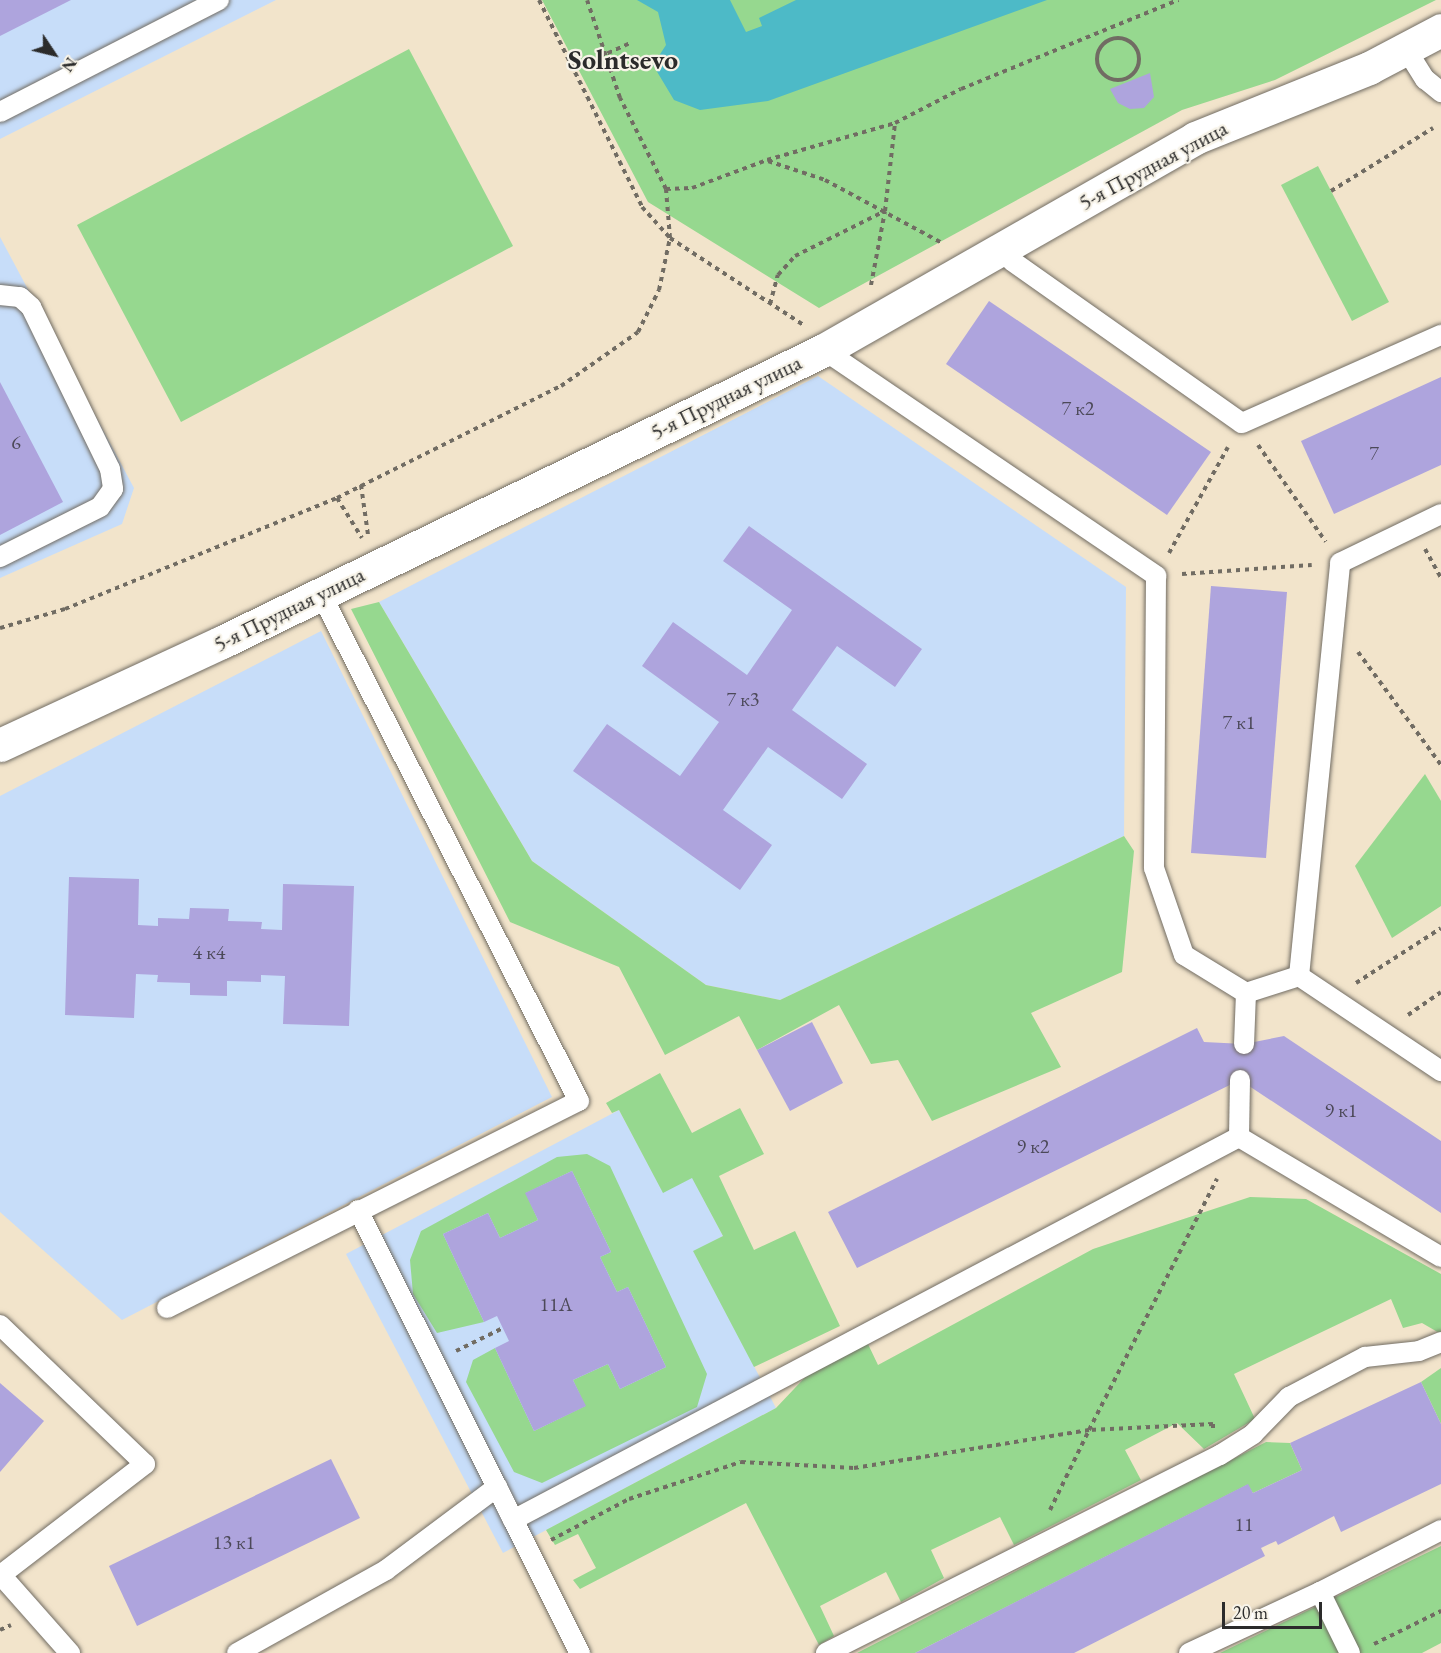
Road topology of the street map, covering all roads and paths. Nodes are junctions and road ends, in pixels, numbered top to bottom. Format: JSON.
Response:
{"nodes":[{"id":1,"x":219,"y":0,"type":"edge"},
{"id":2,"x":540,"y":0,"type":"edge"},
{"id":3,"x":587,"y":0,"type":"edge"},
{"id":4,"x":1178,"y":0,"type":"edge"},
{"id":5,"x":1107,"y":29,"type":"junction"},
{"id":6,"x":1441,"y":30,"type":"edge"},
{"id":7,"x":1110,"y":39,"type":"junction"},
{"id":8,"x":630,"y":43,"type":"dead end"},
{"id":9,"x":1406,"y":49,"type":"junction"},
{"id":10,"x":604,"y":53,"type":"junction"},
{"id":11,"x":575,"y":68,"type":"junction"},
{"id":12,"x":1441,"y":92,"type":"edge"},
{"id":13,"x":0,"y":112,"type":"edge"},
{"id":14,"x":895,"y":123,"type":"junction"},
{"id":15,"x":1433,"y":128,"type":"dead end"},
{"id":16,"x":767,"y":160,"type":"junction"},
{"id":17,"x":666,"y":189,"type":"junction"},
{"id":18,"x":1331,"y":191,"type":"dead end"},
{"id":19,"x":885,"y":211,"type":"junction"},
{"id":20,"x":670,"y":238,"type":"junction"},
{"id":21,"x":1008,"y":245,"type":"junction"},
{"id":22,"x":947,"y":246,"type":"dead end"},
{"id":23,"x":870,"y":290,"type":"dead end"},
{"id":24,"x":0,"y":295,"type":"edge"},
{"id":25,"x":770,"y":304,"type":"junction"},
{"id":26,"x":1441,"y":335,"type":"edge"},
{"id":27,"x":828,"y":347,"type":"junction"},
{"id":28,"x":1242,"y":423,"type":"junction"},
{"id":29,"x":361,"y":485,"type":"junction"},
{"id":30,"x":337,"y":498,"type":"junction"},
{"id":31,"x":1441,"y":514,"type":"edge"},
{"id":32,"x":0,"y":557,"type":"edge"},
{"id":33,"x":374,"y":558,"type":"junction"},
{"id":34,"x":1340,"y":563,"type":"junction"},
{"id":35,"x":1156,"y":576,"type":"junction"},
{"id":36,"x":321,"y":594,"type":"junction"},
{"id":37,"x":0,"y":628,"type":"edge"},
{"id":38,"x":1333,"y":632,"type":"junction"},
{"id":39,"x":0,"y":745,"type":"edge"},
{"id":40,"x":1441,"y":764,"type":"edge"},
{"id":41,"x":1440,"y":930,"type":"edge"},
{"id":42,"x":1299,"y":976,"type":"junction"},
{"id":43,"x":1441,"y":992,"type":"edge"},
{"id":44,"x":1246,"y":993,"type":"junction"},
{"id":45,"x":1336,"y":1001,"type":"junction"},
{"id":46,"x":1390,"y":1037,"type":"junction"},
{"id":47,"x":1244,"y":1044,"type":"dead end"},
{"id":48,"x":1441,"y":1071,"type":"edge"},
{"id":49,"x":1240,"y":1080,"type":"dead end"},
{"id":50,"x":1239,"y":1137,"type":"junction"},
{"id":51,"x":358,"y":1210,"type":"junction"},
{"id":52,"x":1441,"y":1257,"type":"edge"},
{"id":53,"x":167,"y":1308,"type":"dead end"},
{"id":54,"x":0,"y":1325,"type":"edge"},
{"id":55,"x":503,"y":1328,"type":"dead end"},
{"id":56,"x":486,"y":1336,"type":"dead end"},
{"id":57,"x":1441,"y":1342,"type":"edge"},
{"id":58,"x":1089,"y":1430,"type":"junction"},
{"id":59,"x":1220,"y":1455,"type":"junction"},
{"id":60,"x":513,"y":1520,"type":"junction"},
{"id":61,"x":1441,"y":1530,"type":"edge"},
{"id":62,"x":548,"y":1542,"type":"dead end"},
{"id":63,"x":1030,"y":1551,"type":"junction"},
{"id":64,"x":1,"y":1574,"type":"edge"},
{"id":65,"x":1320,"y":1592,"type":"junction"},
{"id":66,"x":1441,"y":1611,"type":"edge"},
{"id":67,"x":1371,"y":1645,"type":"dead end"},
{"id":68,"x":70,"y":1653,"type":"edge"},
{"id":69,"x":237,"y":1653,"type":"edge"},
{"id":70,"x":580,"y":1653,"type":"edge"},
{"id":71,"x":826,"y":1653,"type":"edge"},
{"id":72,"x":1190,"y":1653,"type":"edge"},
{"id":73,"x":1350,"y":1653,"type":"edge"}],
"edges":[{"from":1,"to":13,"type":"lane"},
{"from":2,"to":11,"type":"path"},
{"from":3,"to":10,"type":"path"},
{"from":4,"to":5,"type":"path"},
{"from":5,"to":7,"type":"path"},
{"from":5,"to":14,"type":"path"},
{"from":6,"to":9,"type":"street","name":"5-я Прудная улица"},
{"from":7,"to":7,"type":"path"},
{"from":8,"to":10,"type":"path"},
{"from":9,"to":12,"type":"lane"},
{"from":9,"to":21,"type":"street","name":"5-я Прудная улица"},
{"from":10,"to":11,"type":"path"},
{"from":10,"to":17,"type":"path"},
{"from":11,"to":20,"type":"path"},
{"from":14,"to":16,"type":"path"},
{"from":14,"to":19,"type":"path"},
{"from":15,"to":18,"type":"path"},
{"from":16,"to":17,"type":"path"},
{"from":16,"to":19,"type":"path"},
{"from":17,"to":20,"type":"path"},
{"from":19,"to":22,"type":"path"},
{"from":19,"to":23,"type":"path"},
{"from":19,"to":25,"type":"path"},
{"from":20,"to":25,"type":"path"},
{"from":20,"to":29,"type":"path"},
{"from":21,"to":27,"type":"street","name":"5-я Прудная улица"},
{"from":21,"to":28,"type":"lane"},
{"from":24,"to":32,"type":"lane"},
{"from":25,"to":27,"type":"path"},
{"from":26,"to":28,"type":"lane"},
{"from":27,"to":33,"type":"street","name":"5-я Прудная улица"},
{"from":27,"to":35,"type":"lane"},
{"from":28,"to":34,"type":"path"},
{"from":28,"to":35,"type":"path"},
{"from":29,"to":30,"type":"path"},
{"from":29,"to":33,"type":"path"},
{"from":30,"to":33,"type":"path"},
{"from":30,"to":37,"type":"path"},
{"from":31,"to":34,"type":"lane"},
{"from":33,"to":36,"type":"street","name":"5-я Прудная улица"},
{"from":34,"to":35,"type":"path"},
{"from":34,"to":38,"type":"lane"},
{"from":35,"to":44,"type":"lane"},
{"from":36,"to":39,"type":"street","name":"5-я Прудная улица"},
{"from":36,"to":51,"type":"lane"},
{"from":38,"to":40,"type":"path"},
{"from":38,"to":42,"type":"lane"},
{"from":41,"to":45,"type":"path"},
{"from":42,"to":44,"type":"lane"},
{"from":42,"to":45,"type":"lane"},
{"from":43,"to":46,"type":"path"},
{"from":44,"to":47,"type":"lane"},
{"from":45,"to":46,"type":"lane"},
{"from":46,"to":48,"type":"lane"},
{"from":49,"to":50,"type":"lane"},
{"from":50,"to":52,"type":"lane"},
{"from":50,"to":58,"type":"path"},
{"from":50,"to":60,"type":"lane"},
{"from":51,"to":53,"type":"lane"},
{"from":51,"to":60,"type":"lane"},
{"from":54,"to":64,"type":"lane"},
{"from":55,"to":56,"type":"path"},
{"from":57,"to":59,"type":"lane"},
{"from":58,"to":59,"type":"path"},
{"from":58,"to":62,"type":"path"},
{"from":58,"to":63,"type":"path"},
{"from":59,"to":63,"type":"lane"},
{"from":60,"to":69,"type":"lane"},
{"from":60,"to":70,"type":"lane"},
{"from":61,"to":65,"type":"lane"},
{"from":63,"to":71,"type":"lane"},
{"from":64,"to":68,"type":"lane"},
{"from":65,"to":72,"type":"lane"},
{"from":65,"to":73,"type":"lane"},
{"from":66,"to":67,"type":"path"}]}
